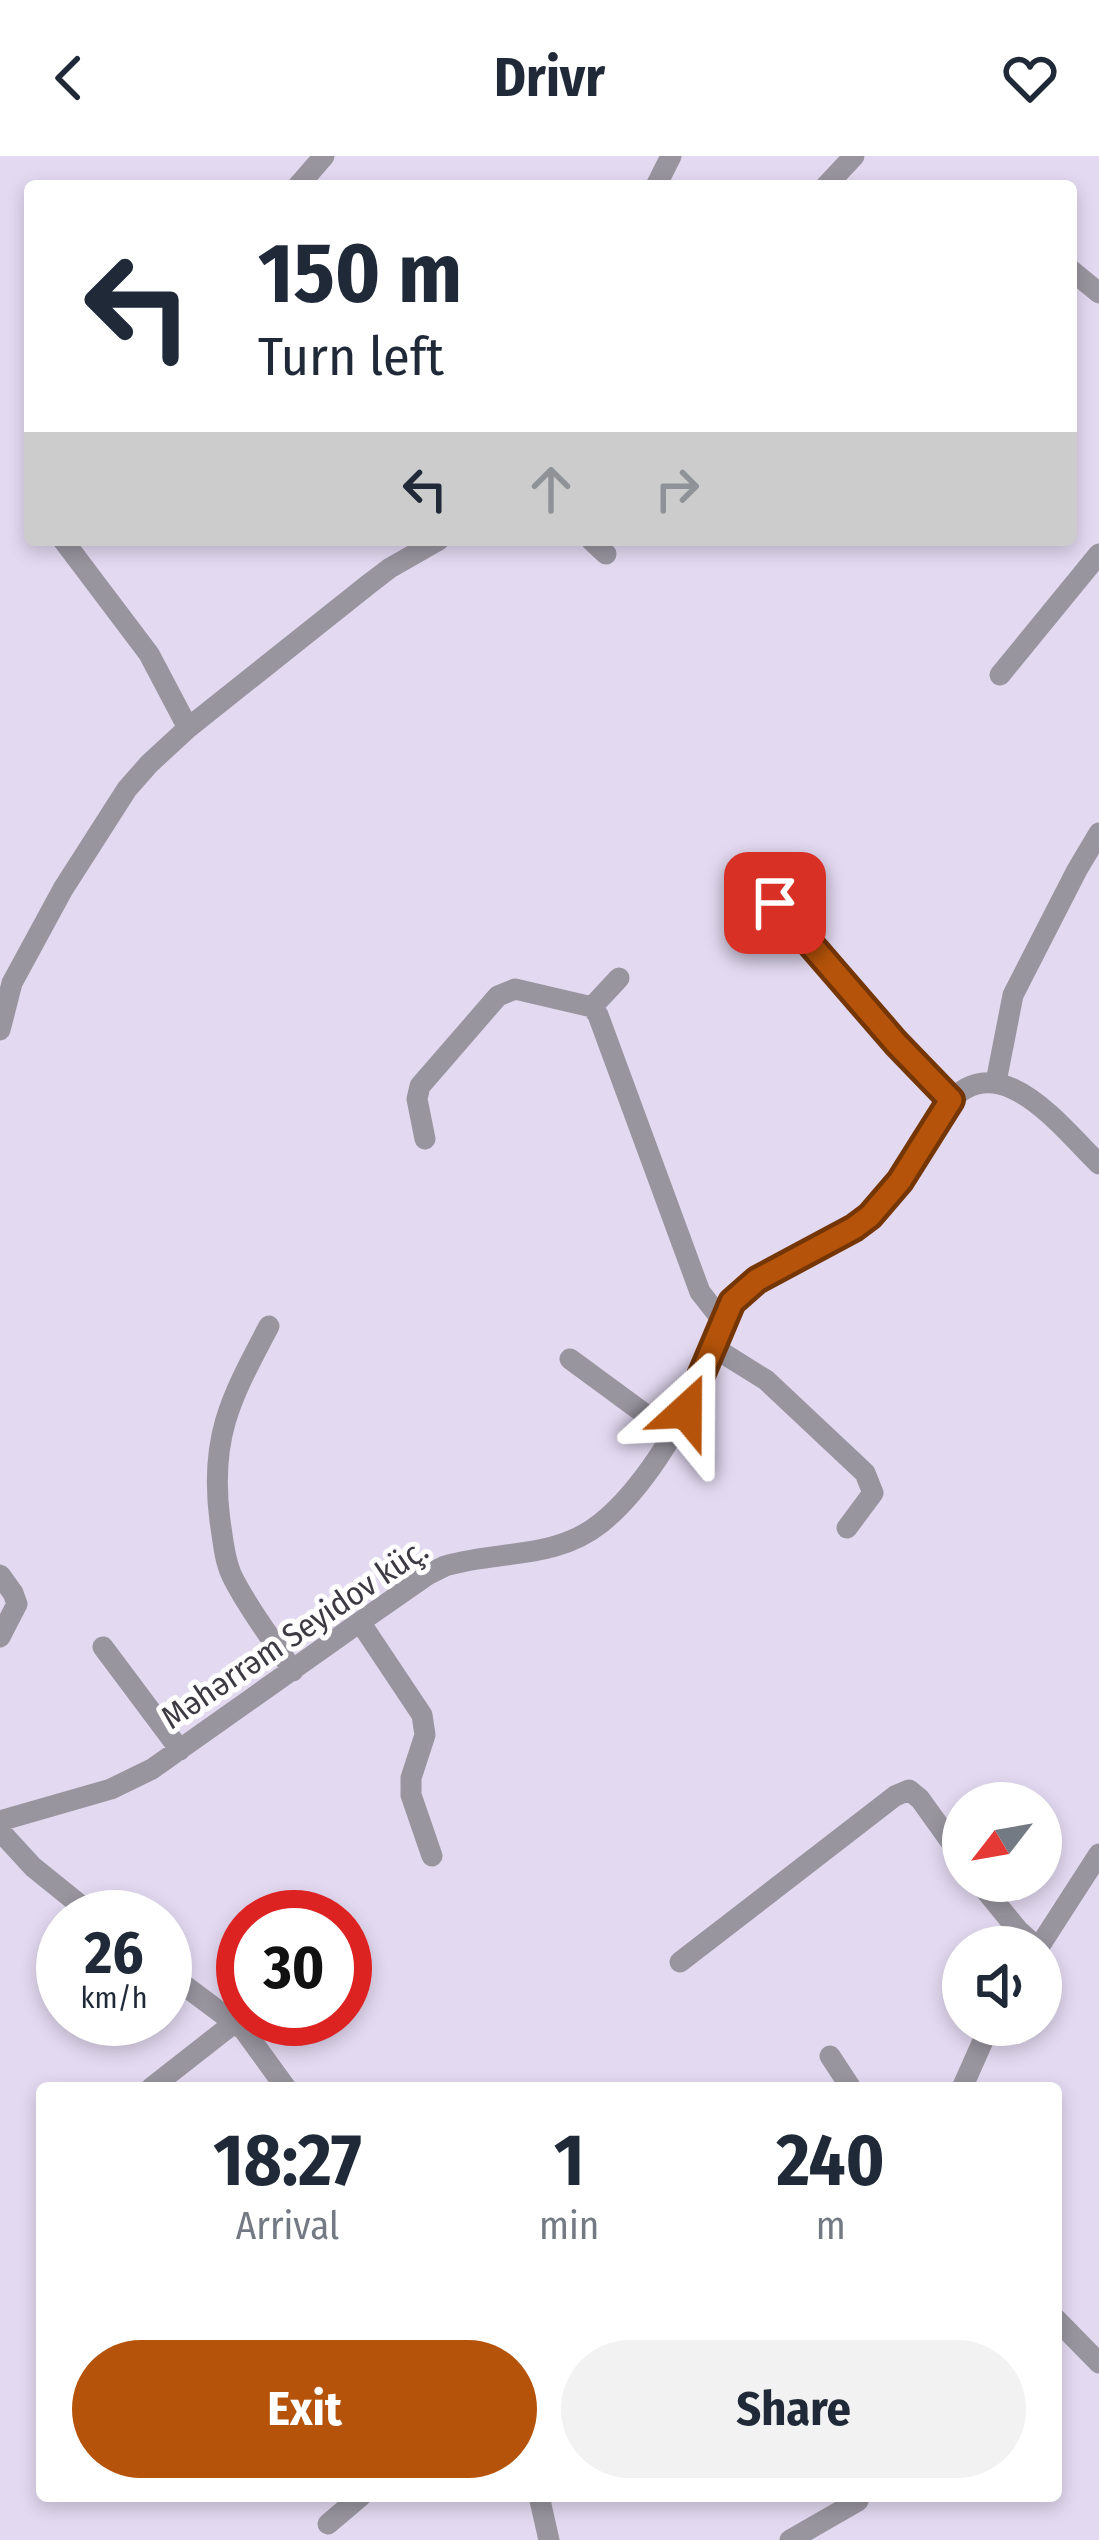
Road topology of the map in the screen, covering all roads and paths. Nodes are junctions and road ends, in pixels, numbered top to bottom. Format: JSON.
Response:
{"nodes":[{"id":1,"x":324,"y":156,"type":"edge"},
{"id":2,"x":854,"y":156,"type":"edge"},
{"id":3,"x":303,"y":180,"type":"edge"},
{"id":4,"x":832,"y":180,"type":"edge"},
{"id":5,"x":68,"y":546,"type":"edge"},
{"id":6,"x":429,"y":546,"type":"edge"},
{"id":7,"x":1099,"y":554,"type":"edge"},
{"id":8,"x":1000,"y":675,"type":"dead end"},
{"id":9,"x":188,"y":728,"type":"junction"},
{"id":10,"x":1099,"y":833,"type":"edge"},
{"id":11,"x":775,"y":903,"type":"dead end"},
{"id":12,"x":620,"y":978,"type":"dead end"},
{"id":13,"x":592,"y":1007,"type":"junction"},
{"id":14,"x":0,"y":1030,"type":"edge"},
{"id":15,"x":996,"y":1082,"type":"junction"},
{"id":16,"x":951,"y":1100,"type":"junction"},
{"id":17,"x":425,"y":1139,"type":"dead end"},
{"id":18,"x":1099,"y":1164,"type":"edge"},
{"id":19,"x":722,"y":1320,"type":"junction"},
{"id":20,"x":269,"y":1325,"type":"dead end"},
{"id":21,"x":713,"y":1347,"type":"junction"},
{"id":22,"x":570,"y":1359,"type":"dead end"},
{"id":23,"x":672,"y":1434,"type":"junction"},
{"id":24,"x":847,"y":1528,"type":"dead end"},
{"id":25,"x":0,"y":1575,"type":"edge"},
{"id":26,"x":360,"y":1622,"type":"junction"},
{"id":27,"x":0,"y":1637,"type":"edge"},
{"id":28,"x":103,"y":1647,"type":"dead end"},
{"id":29,"x":293,"y":1671,"type":"junction"},
{"id":30,"x":180,"y":1750,"type":"junction"},
{"id":31,"x":0,"y":1820,"type":"edge"},
{"id":32,"x":942,"y":1830,"type":"edge"},
{"id":33,"x":0,"y":1832,"type":"edge"},
{"id":34,"x":1099,"y":1854,"type":"edge"},
{"id":35,"x":433,"y":1856,"type":"dead end"},
{"id":36,"x":62,"y":1890,"type":"edge"},
{"id":37,"x":995,"y":1902,"type":"edge"},
{"id":38,"x":1015,"y":1926,"type":"edge"},
{"id":39,"x":1052,"y":1926,"type":"edge"},
{"id":40,"x":680,"y":1962,"type":"dead end"},
{"id":41,"x":192,"y":1991,"type":"edge"},
{"id":42,"x":216,"y":2009,"type":"edge"},
{"id":43,"x":216,"y":2037,"type":"edge"},
{"id":44,"x":256,"y":2046,"type":"edge"},
{"id":45,"x":981,"y":2046,"type":"edge"},
{"id":46,"x":830,"y":2056,"type":"dead end"},
{"id":47,"x":159,"y":2082,"type":"edge"},
{"id":48,"x":282,"y":2082,"type":"edge"},
{"id":49,"x":847,"y":2082,"type":"edge"},
{"id":50,"x":965,"y":2082,"type":"edge"},
{"id":51,"x":1062,"y":2325,"type":"edge"},
{"id":52,"x":1099,"y":2363,"type":"edge"},
{"id":53,"x":354,"y":2502,"type":"edge"},
{"id":54,"x":545,"y":2502,"type":"edge"},
{"id":55,"x":855,"y":2502,"type":"edge"},
{"id":56,"x":328,"y":2524,"type":"dead end"},
{"id":57,"x":548,"y":2540,"type":"edge"},
{"id":58,"x":790,"y":2540,"type":"edge"}],
"edges":[{"from":1,"to":3,"type":"street"},
{"from":2,"to":4,"type":"street"},
{"from":5,"to":9,"type":"street"},
{"from":6,"to":9,"type":"street"},
{"from":7,"to":8,"type":"street"},
{"from":9,"to":14,"type":"street"},
{"from":10,"to":15,"type":"street"},
{"from":11,"to":16,"type":"street"},
{"from":12,"to":13,"type":"street"},
{"from":13,"to":17,"type":"street"},
{"from":13,"to":19,"type":"street"},
{"from":15,"to":16,"type":"street"},
{"from":15,"to":18,"type":"street"},
{"from":16,"to":19,"type":"street","name":"Məhərrəm Seyidov küç."},
{"from":19,"to":21,"type":"street","name":"Məhərrəm Seyidov küç."},
{"from":20,"to":29,"type":"street"},
{"from":21,"to":23,"type":"street","name":"Məhərrəm Seyidov küç."},
{"from":21,"to":24,"type":"street"},
{"from":22,"to":23,"type":"street"},
{"from":23,"to":26,"type":"street","name":"Məhərrəm Seyidov küç."},
{"from":25,"to":27,"type":"street"},
{"from":26,"to":29,"type":"street","name":"Məhərrəm Seyidov küç."},
{"from":26,"to":35,"type":"street"},
{"from":28,"to":30,"type":"street"},
{"from":29,"to":30,"type":"street","name":"Məhərrəm Seyidov küç."},
{"from":30,"to":31,"type":"street","name":"Məhərrəm Seyidov küç."},
{"from":32,"to":40,"type":"street"},
{"from":33,"to":36,"type":"street"},
{"from":34,"to":39,"type":"street"},
{"from":37,"to":38,"type":"street"},
{"from":41,"to":42,"type":"street"},
{"from":43,"to":47,"type":"street"},
{"from":44,"to":48,"type":"street"},
{"from":45,"to":50,"type":"street"},
{"from":46,"to":49,"type":"street"},
{"from":51,"to":52,"type":"street"},
{"from":53,"to":56,"type":"street"},
{"from":54,"to":57,"type":"street"},
{"from":55,"to":58,"type":"street"}]}
